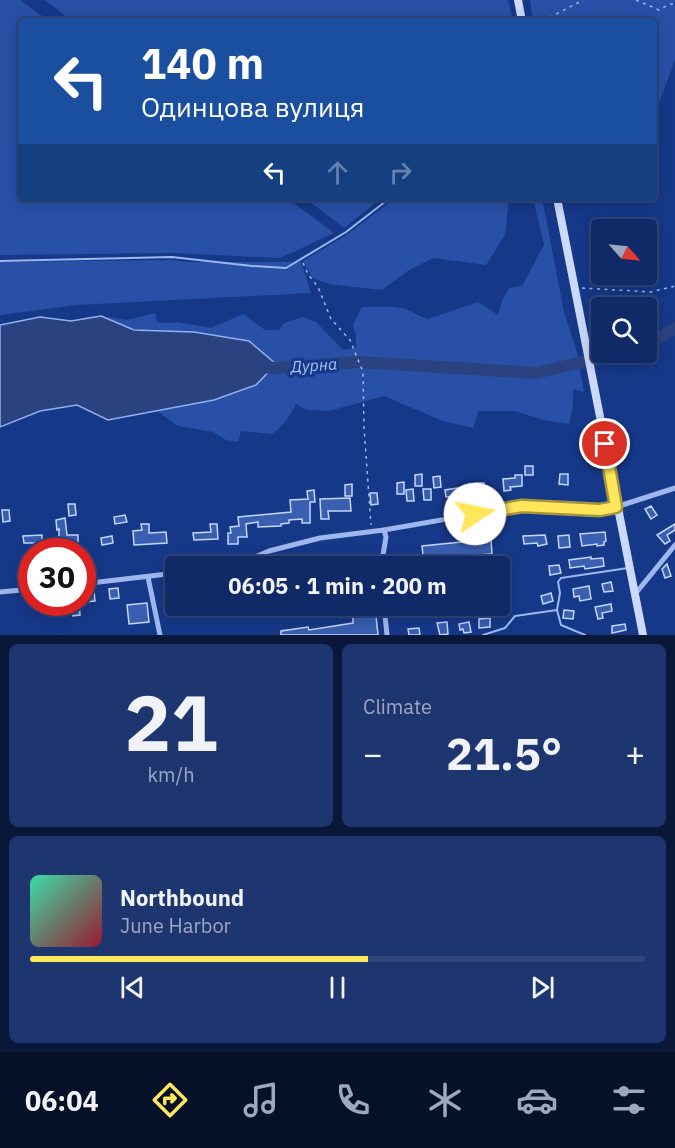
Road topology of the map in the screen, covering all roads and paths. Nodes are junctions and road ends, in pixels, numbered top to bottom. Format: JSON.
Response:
{"nodes":[{"id":1,"x":518,"y":0,"type":"edge"},
{"id":2,"x":583,"y":0,"type":"edge"},
{"id":3,"x":636,"y":0,"type":"edge"},
{"id":4,"x":675,"y":4,"type":"edge"},
{"id":5,"x":521,"y":18,"type":"edge"},
{"id":6,"x":549,"y":18,"type":"edge"},
{"id":7,"x":386,"y":201,"type":"edge"},
{"id":8,"x":558,"y":201,"type":"edge"},
{"id":9,"x":301,"y":259,"type":"junction"},
{"id":10,"x":0,"y":261,"type":"edge"},
{"id":11,"x":675,"y":286,"type":"edge"},
{"id":12,"x":575,"y":289,"type":"junction"},
{"id":13,"x":675,"y":488,"type":"edge"},
{"id":14,"x":616,"y":507,"type":"junction"},
{"id":15,"x":384,"y":530,"type":"junction"},
{"id":16,"x":372,"y":532,"type":"junction"},
{"id":17,"x":675,"y":545,"type":"edge"},
{"id":18,"x":256,"y":556,"type":"edge"},
{"id":19,"x":383,"y":556,"type":"edge"},
{"id":20,"x":628,"y":568,"type":"junction"},
{"id":21,"x":165,"y":575,"type":"edge"},
{"id":22,"x":148,"y":577,"type":"junction"},
{"id":23,"x":96,"y":583,"type":"edge"},
{"id":24,"x":18,"y":590,"type":"edge"},
{"id":25,"x":0,"y":592,"type":"edge"},
{"id":26,"x":636,"y":594,"type":"junction"},
{"id":27,"x":557,"y":610,"type":"junction"},
{"id":28,"x":385,"y":616,"type":"edge"},
{"id":29,"x":159,"y":635,"type":"edge"},
{"id":30,"x":387,"y":635,"type":"edge"},
{"id":31,"x":483,"y":635,"type":"edge"},
{"id":32,"x":585,"y":635,"type":"edge"},
{"id":33,"x":643,"y":635,"type":"edge"}],
"edges":[{"from":1,"to":5,"type":"main road"},
{"from":2,"to":6,"type":"path"},
{"from":3,"to":4,"type":"path"},
{"from":7,"to":9,"type":"lane"},
{"from":8,"to":12,"type":"main road"},
{"from":9,"to":10,"type":"lane"},
{"from":9,"to":16,"type":"path"},
{"from":11,"to":12,"type":"path"},
{"from":12,"to":14,"type":"main road"},
{"from":13,"to":14,"type":"street"},
{"from":14,"to":15,"type":"street"},
{"from":14,"to":20,"type":"main road"},
{"from":15,"to":16,"type":"street"},
{"from":15,"to":19,"type":"street"},
{"from":16,"to":18,"type":"street"},
{"from":17,"to":26,"type":"street"},
{"from":20,"to":26,"type":"main road"},
{"from":20,"to":27,"type":"lane"},
{"from":21,"to":22,"type":"street"},
{"from":22,"to":23,"type":"street"},
{"from":22,"to":29,"type":"street"},
{"from":24,"to":25,"type":"street"},
{"from":26,"to":33,"type":"main road"},
{"from":27,"to":31,"type":"lane"},
{"from":27,"to":32,"type":"lane"},
{"from":28,"to":30,"type":"street"}]}
